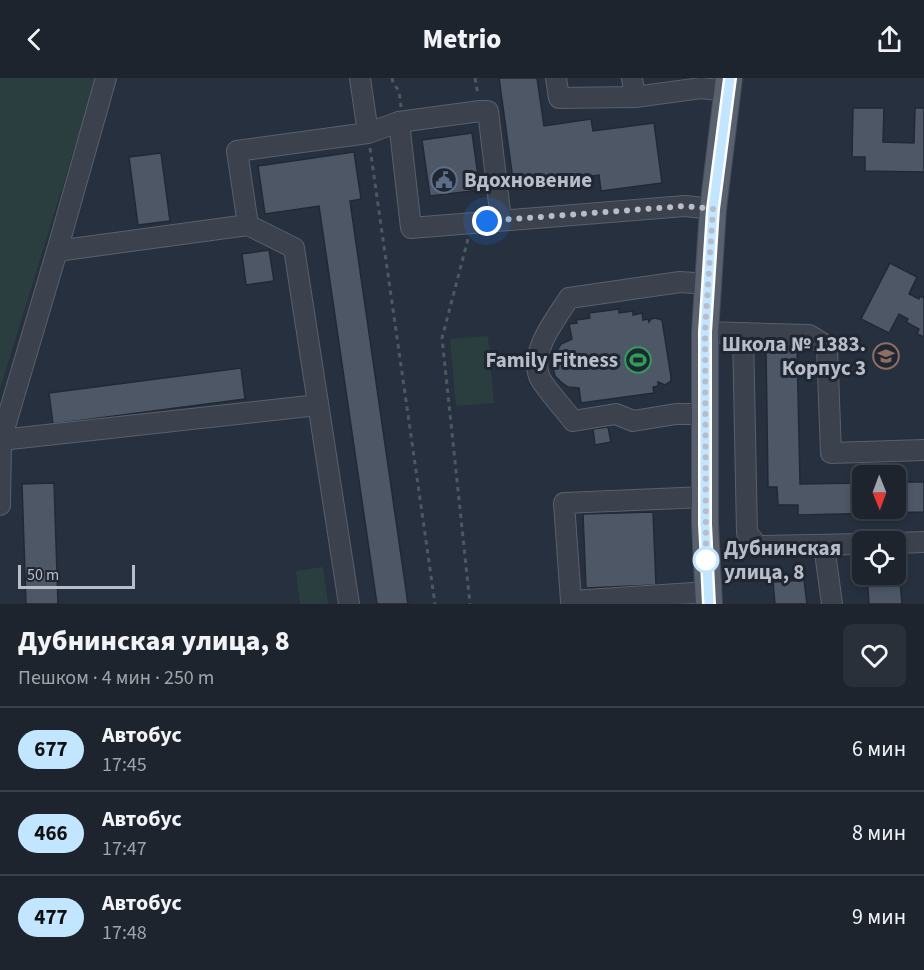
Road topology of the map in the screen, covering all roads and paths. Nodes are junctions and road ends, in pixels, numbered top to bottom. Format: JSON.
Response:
{"nodes":[{"id":1,"x":106,"y":78,"type":"edge"},
{"id":2,"x":360,"y":78,"type":"edge"},
{"id":3,"x":392,"y":78,"type":"edge"},
{"id":4,"x":556,"y":78,"type":"edge"},
{"id":5,"x":728,"y":85,"type":"edge"},
{"id":6,"x":633,"y":88,"type":"edge"},
{"id":7,"x":401,"y":122,"type":"junction"},
{"id":8,"x":368,"y":133,"type":"junction"},
{"id":9,"x":713,"y":209,"type":"junction"},
{"id":10,"x":501,"y":220,"type":"junction"},
{"id":11,"x":472,"y":222,"type":"junction"},
{"id":12,"x":248,"y":225,"type":"junction"},
{"id":13,"x":57,"y":251,"type":"junction"},
{"id":14,"x":708,"y":284,"type":"junction"},
{"id":15,"x":705,"y":332,"type":"junction"},
{"id":16,"x":743,"y":333,"type":"junction"},
{"id":17,"x":318,"y":405,"type":"junction"},
{"id":18,"x":705,"y":414,"type":"junction"},
{"id":19,"x":1,"y":440,"type":"edge"},
{"id":20,"x":924,"y":450,"type":"edge"},
{"id":21,"x":705,"y":497,"type":"junction"},
{"id":22,"x":0,"y":504,"type":"edge"},
{"id":23,"x":924,"y":542,"type":"edge"},
{"id":24,"x":906,"y":543,"type":"edge"},
{"id":25,"x":824,"y":544,"type":"junction"},
{"id":26,"x":852,"y":544,"type":"edge"},
{"id":27,"x":752,"y":570,"type":"dead end"},
{"id":28,"x":715,"y":593,"type":"edge"},
{"id":29,"x":349,"y":604,"type":"edge"},
{"id":30,"x":435,"y":604,"type":"edge"},
{"id":31,"x":470,"y":604,"type":"edge"},
{"id":32,"x":832,"y":604,"type":"edge"}],
"edges":[{"from":1,"to":13,"type":"lane"},
{"from":2,"to":8,"type":"lane"},
{"from":3,"to":7,"type":"path"},
{"from":4,"to":6,"type":"lane"},
{"from":5,"to":6,"type":"lane"},
{"from":5,"to":9,"type":"main road"},
{"from":7,"to":8,"type":"lane"},
{"from":7,"to":10,"type":"lane"},
{"from":7,"to":11,"type":"lane"},
{"from":8,"to":12,"type":"lane"},
{"from":8,"to":30,"type":"path"},
{"from":9,"to":10,"type":"lane"},
{"from":9,"to":14,"type":"main road"},
{"from":10,"to":11,"type":"lane"},
{"from":11,"to":31,"type":"path"},
{"from":12,"to":13,"type":"lane"},
{"from":12,"to":17,"type":"lane"},
{"from":13,"to":19,"type":"lane"},
{"from":14,"to":15,"type":"main road"},
{"from":14,"to":18,"type":"lane"},
{"from":15,"to":16,"type":"lane"},
{"from":15,"to":18,"type":"main road"},
{"from":16,"to":20,"type":"lane"},
{"from":16,"to":25,"type":"lane"},
{"from":17,"to":19,"type":"lane"},
{"from":17,"to":29,"type":"lane"},
{"from":18,"to":21,"type":"main road"},
{"from":19,"to":22,"type":"lane"},
{"from":21,"to":28,"type":"main road"},
{"from":21,"to":28,"type":"lane"},
{"from":23,"to":24,"type":"lane"},
{"from":25,"to":26,"type":"lane"},
{"from":25,"to":32,"type":"lane"},
{"from":27,"to":28,"type":"path"}]}
